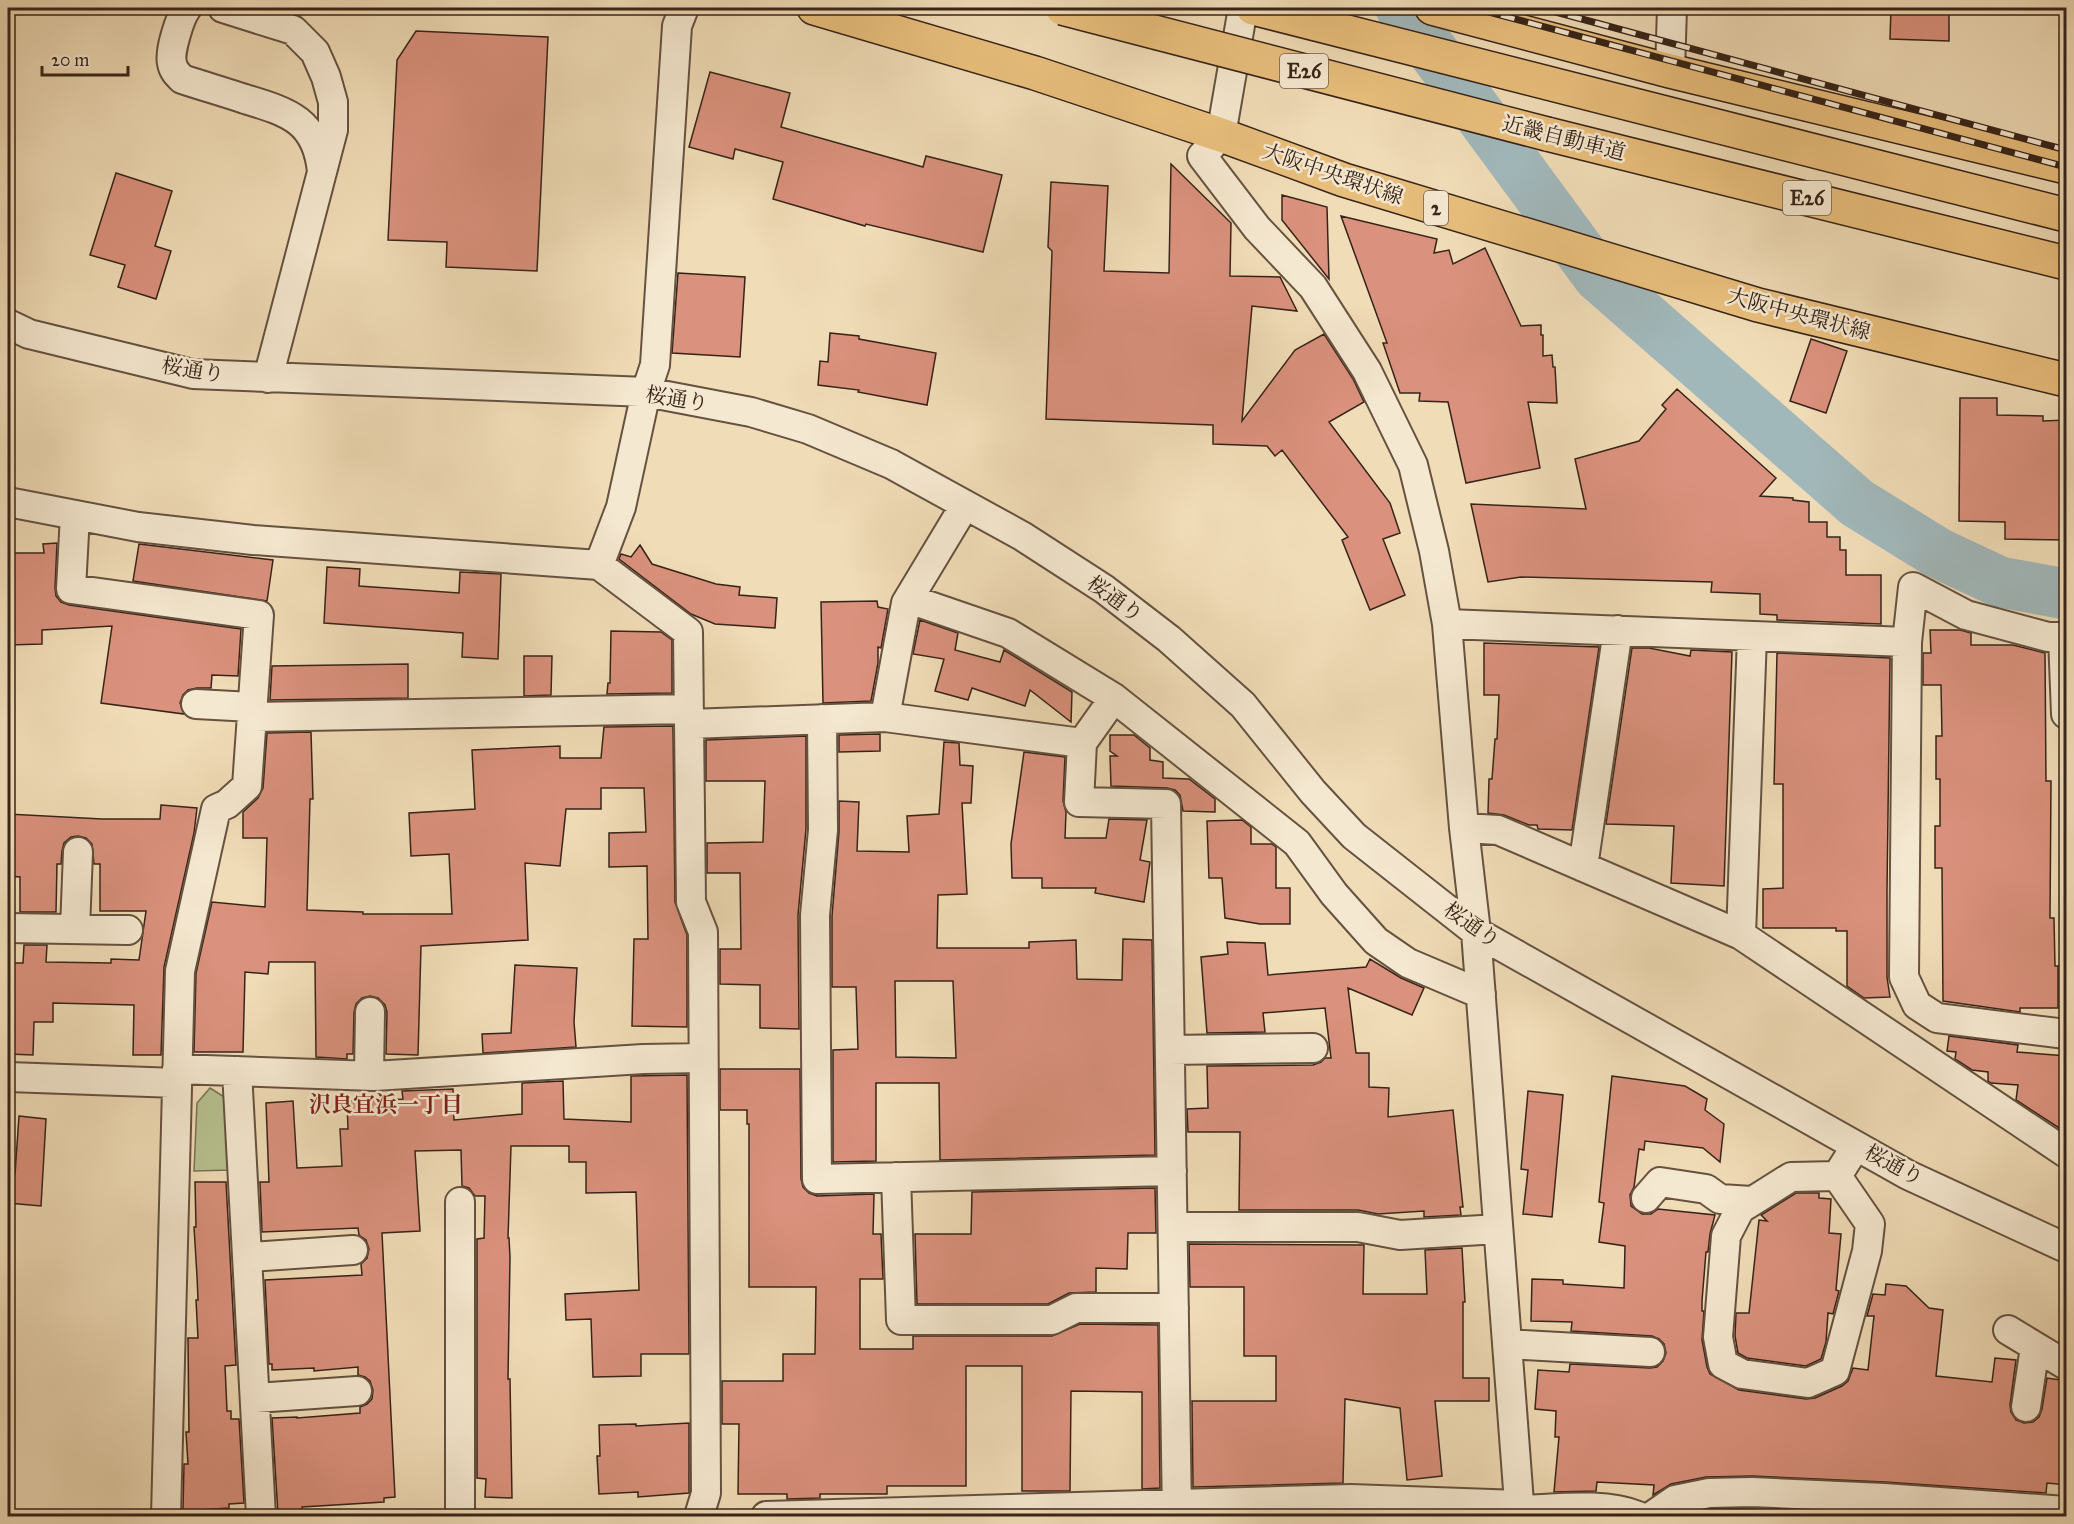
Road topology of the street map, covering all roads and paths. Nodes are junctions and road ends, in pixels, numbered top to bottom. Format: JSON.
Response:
{"nodes":[{"id":1,"x":187,"y":8,"type":"edge"},
{"id":2,"x":223,"y":8,"type":"edge"},
{"id":3,"x":684,"y":8,"type":"edge"},
{"id":4,"x":814,"y":8,"type":"edge"},
{"id":5,"x":1062,"y":8,"type":"edge"},
{"id":6,"x":1243,"y":8,"type":"edge"},
{"id":7,"x":1253,"y":8,"type":"edge"},
{"id":8,"x":1432,"y":8,"type":"edge"},
{"id":9,"x":1672,"y":8,"type":"edge"},
{"id":10,"x":1670,"y":71,"type":"junction"},
{"id":11,"x":1221,"y":135,"type":"junction"},
{"id":12,"x":2067,"y":167,"type":"edge"},
{"id":13,"x":322,"y":174,"type":"junction"},
{"id":14,"x":2067,"y":215,"type":"edge"},
{"id":15,"x":2067,"y":263,"type":"edge"},
{"id":16,"x":8,"y":324,"type":"edge"},
{"id":17,"x":268,"y":378,"type":"junction"},
{"id":18,"x":2067,"y":380,"type":"edge"},
{"id":19,"x":646,"y":392,"type":"junction"},
{"id":20,"x":8,"y":502,"type":"edge"},
{"id":21,"x":965,"y":504,"type":"junction"},
{"id":22,"x":75,"y":515,"type":"junction"},
{"id":23,"x":599,"y":565,"type":"junction"},
{"id":24,"x":909,"y":598,"type":"junction"},
{"id":25,"x":1448,"y":624,"type":"junction"},
{"id":26,"x":1618,"y":630,"type":"junction"},
{"id":27,"x":1752,"y":636,"type":"junction"},
{"id":28,"x":2065,"y":637,"type":"edge"},
{"id":29,"x":1907,"y":642,"type":"junction"},
{"id":30,"x":1114,"y":698,"type":"junction"},
{"id":31,"x":196,"y":704,"type":"dead end"},
{"id":32,"x":252,"y":712,"type":"junction"},
{"id":33,"x":2067,"y":714,"type":"edge"},
{"id":34,"x":689,"y":716,"type":"junction"},
{"id":35,"x":885,"y":717,"type":"junction"},
{"id":36,"x":822,"y":719,"type":"junction"},
{"id":37,"x":1082,"y":743,"type":"junction"},
{"id":38,"x":1464,"y":828,"type":"junction"},
{"id":39,"x":78,"y":852,"type":"dead end"},
{"id":40,"x":1583,"y":867,"type":"junction"},
{"id":41,"x":8,"y":928,"type":"edge"},
{"id":42,"x":75,"y":929,"type":"junction"},
{"id":43,"x":128,"y":930,"type":"dead end"},
{"id":44,"x":1476,"y":932,"type":"junction"},
{"id":45,"x":1741,"y":935,"type":"junction"},
{"id":46,"x":1481,"y":994,"type":"junction"},
{"id":47,"x":370,"y":1012,"type":"dead end"},
{"id":48,"x":2067,"y":1034,"type":"edge"},
{"id":49,"x":1313,"y":1048,"type":"dead end"},
{"id":50,"x":1170,"y":1050,"type":"junction"},
{"id":51,"x":703,"y":1058,"type":"junction"},
{"id":52,"x":237,"y":1071,"type":"junction"},
{"id":53,"x":177,"y":1076,"type":"junction"},
{"id":54,"x":369,"y":1076,"type":"junction"},
{"id":55,"x":8,"y":1077,"type":"edge"},
{"id":56,"x":1857,"y":1146,"type":"junction"},
{"id":57,"x":2067,"y":1153,"type":"edge"},
{"id":58,"x":1172,"y":1172,"type":"junction"},
{"id":59,"x":1838,"y":1176,"type":"junction"},
{"id":60,"x":897,"y":1177,"type":"junction"},
{"id":61,"x":1646,"y":1198,"type":"dead end"},
{"id":62,"x":1752,"y":1201,"type":"junction"},
{"id":63,"x":460,"y":1202,"type":"dead end"},
{"id":64,"x":1173,"y":1227,"type":"junction"},
{"id":65,"x":1498,"y":1229,"type":"junction"},
{"id":66,"x":2067,"y":1248,"type":"edge"},
{"id":67,"x":353,"y":1250,"type":"dead end"},
{"id":68,"x":249,"y":1257,"type":"junction"},
{"id":69,"x":1174,"y":1308,"type":"junction"},
{"id":70,"x":2008,"y":1330,"type":"dead end"},
{"id":71,"x":1507,"y":1344,"type":"junction"},
{"id":72,"x":2035,"y":1347,"type":"junction"},
{"id":73,"x":1650,"y":1352,"type":"dead end"},
{"id":74,"x":2067,"y":1365,"type":"edge"},
{"id":75,"x":357,"y":1391,"type":"dead end"},
{"id":76,"x":256,"y":1398,"type":"junction"},
{"id":77,"x":2026,"y":1407,"type":"dead end"},
{"id":78,"x":1177,"y":1510,"type":"edge"},
{"id":79,"x":1519,"y":1510,"type":"edge"},
{"id":80,"x":2067,"y":1512,"type":"edge"},
{"id":81,"x":166,"y":1516,"type":"edge"},
{"id":82,"x":261,"y":1516,"type":"edge"},
{"id":83,"x":460,"y":1516,"type":"edge"},
{"id":84,"x":699,"y":1516,"type":"edge"},
{"id":85,"x":766,"y":1516,"type":"edge"},
{"id":86,"x":1638,"y":1516,"type":"edge"},
{"id":87,"x":1652,"y":1516,"type":"edge"}],
"edges":[{"from":1,"to":13,"type":"street"},
{"from":2,"to":13,"type":"street"},
{"from":3,"to":19,"type":"street"},
{"from":4,"to":11,"type":"main road","name":"大阪中央環状線","number":"2"},
{"from":5,"to":15,"type":"main road","name":"近畿自動車道","number":"E26","bridge":true},
{"from":6,"to":11,"type":"street"},
{"from":7,"to":14,"type":"main road","number":"E26"},
{"from":8,"to":10,"type":"main road"},
{"from":9,"to":10,"type":"street"},
{"from":10,"to":12,"type":"main road"},
{"from":11,"to":18,"type":"main road","name":"大阪中央環状線","number":"2"},
{"from":11,"to":25,"type":"street"},
{"from":13,"to":17,"type":"street"},
{"from":16,"to":17,"type":"street","name":"桜通り"},
{"from":17,"to":19,"type":"street","name":"桜通り"},
{"from":19,"to":21,"type":"street","name":"桜通り"},
{"from":19,"to":23,"type":"street"},
{"from":20,"to":22,"type":"street"},
{"from":21,"to":24,"type":"street"},
{"from":21,"to":44,"type":"street","name":"桜通り"},
{"from":22,"to":23,"type":"street"},
{"from":22,"to":32,"type":"street"},
{"from":23,"to":34,"type":"street"},
{"from":24,"to":30,"type":"street"},
{"from":24,"to":35,"type":"street"},
{"from":25,"to":26,"type":"street"},
{"from":25,"to":38,"type":"street"},
{"from":26,"to":27,"type":"street"},
{"from":26,"to":40,"type":"street"},
{"from":27,"to":29,"type":"street"},
{"from":27,"to":45,"type":"street"},
{"from":28,"to":29,"type":"street"},
{"from":28,"to":33,"type":"street"},
{"from":29,"to":48,"type":"street"},
{"from":30,"to":37,"type":"street"},
{"from":30,"to":46,"type":"street"},
{"from":31,"to":32,"type":"street"},
{"from":32,"to":34,"type":"street"},
{"from":32,"to":53,"type":"street"},
{"from":34,"to":36,"type":"street"},
{"from":34,"to":51,"type":"street"},
{"from":35,"to":36,"type":"street"},
{"from":35,"to":37,"type":"street"},
{"from":36,"to":60,"type":"street"},
{"from":37,"to":50,"type":"street"},
{"from":38,"to":40,"type":"street"},
{"from":38,"to":44,"type":"street"},
{"from":39,"to":42,"type":"street"},
{"from":40,"to":45,"type":"street"},
{"from":41,"to":42,"type":"street"},
{"from":42,"to":43,"type":"street"},
{"from":44,"to":46,"type":"street"},
{"from":44,"to":56,"type":"street","name":"桜通り"},
{"from":45,"to":57,"type":"street"},
{"from":46,"to":65,"type":"street"},
{"from":47,"to":54,"type":"street"},
{"from":49,"to":50,"type":"street"},
{"from":50,"to":58,"type":"street"},
{"from":51,"to":54,"type":"street"},
{"from":51,"to":84,"type":"street"},
{"from":52,"to":53,"type":"street"},
{"from":52,"to":54,"type":"street"},
{"from":52,"to":68,"type":"street"},
{"from":53,"to":55,"type":"street"},
{"from":53,"to":81,"type":"street"},
{"from":56,"to":59,"type":"street"},
{"from":56,"to":66,"type":"street","name":"桜通り"},
{"from":58,"to":60,"type":"street"},
{"from":58,"to":64,"type":"street"},
{"from":59,"to":62,"type":"street"},
{"from":59,"to":62,"type":"street"},
{"from":60,"to":69,"type":"street"},
{"from":61,"to":62,"type":"street"},
{"from":63,"to":83,"type":"street"},
{"from":64,"to":65,"type":"street"},
{"from":64,"to":69,"type":"street"},
{"from":65,"to":71,"type":"street"},
{"from":67,"to":68,"type":"street"},
{"from":68,"to":76,"type":"street"},
{"from":69,"to":78,"type":"street"},
{"from":70,"to":72,"type":"street"},
{"from":71,"to":73,"type":"street"},
{"from":71,"to":79,"type":"street"},
{"from":72,"to":74,"type":"street"},
{"from":72,"to":77,"type":"street"},
{"from":75,"to":76,"type":"street"},
{"from":76,"to":82,"type":"street"},
{"from":78,"to":79,"type":"street"},
{"from":78,"to":85,"type":"street"},
{"from":79,"to":86,"type":"street"},
{"from":80,"to":87,"type":"street"}]}
